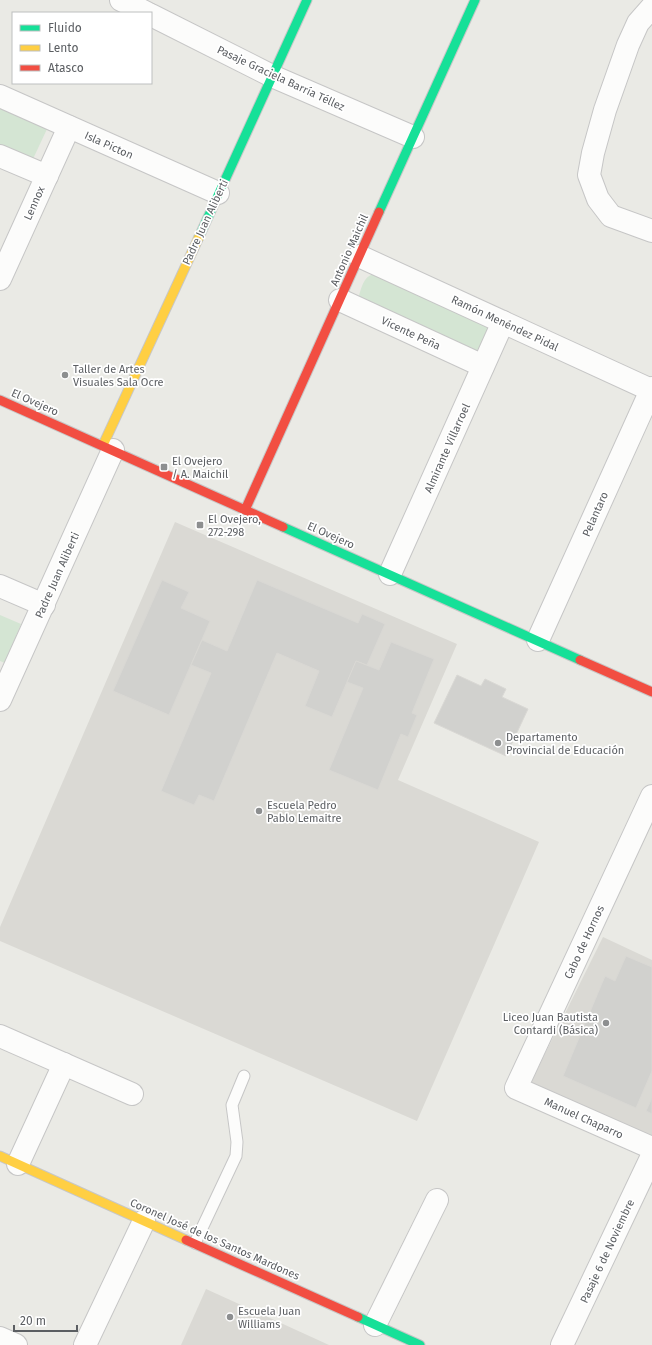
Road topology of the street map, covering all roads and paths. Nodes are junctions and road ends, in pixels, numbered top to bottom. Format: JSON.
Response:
{"nodes":[{"id":1,"x":121,"y":0,"type":"edge"},
{"id":2,"x":306,"y":0,"type":"edge"},
{"id":3,"x":475,"y":0,"type":"edge"},
{"id":4,"x":652,"y":7,"type":"edge"},
{"id":5,"x":145,"y":12,"type":"edge"},
{"id":6,"x":152,"y":16,"type":"edge"},
{"id":7,"x":272,"y":76,"type":"junction"},
{"id":8,"x":0,"y":96,"type":"edge"},
{"id":9,"x":69,"y":127,"type":"junction"},
{"id":10,"x":413,"y":137,"type":"junction"},
{"id":11,"x":0,"y":156,"type":"edge"},
{"id":12,"x":46,"y":176,"type":"junction"},
{"id":13,"x":218,"y":193,"type":"junction"},
{"id":14,"x":652,"y":231,"type":"edge"},
{"id":15,"x":359,"y":256,"type":"junction"},
{"id":16,"x":0,"y":279,"type":"edge"},
{"id":17,"x":340,"y":300,"type":"junction"},
{"id":18,"x":503,"y":322,"type":"junction"},
{"id":19,"x":483,"y":366,"type":"junction"},
{"id":20,"x":652,"y":389,"type":"edge"},
{"id":21,"x":0,"y":400,"type":"edge"},
{"id":22,"x":108,"y":447,"type":"junction"},
{"id":23,"x":245,"y":510,"type":"junction"},
{"id":24,"x":390,"y":574,"type":"junction"},
{"id":25,"x":0,"y":586,"type":"edge"},
{"id":26,"x":44,"y":605,"type":"junction"},
{"id":27,"x":538,"y":640,"type":"junction"},
{"id":28,"x":652,"y":692,"type":"edge"},
{"id":29,"x":0,"y":700,"type":"edge"},
{"id":30,"x":652,"y":796,"type":"edge"},
{"id":31,"x":0,"y":1036,"type":"edge"},
{"id":32,"x":64,"y":1064,"type":"junction"},
{"id":33,"x":244,"y":1076,"type":"dead end"},
{"id":34,"x":516,"y":1088,"type":"joint"},
{"id":35,"x":132,"y":1094,"type":"dead end"},
{"id":36,"x":652,"y":1148,"type":"edge"},
{"id":37,"x":652,"y":1156,"type":"edge"},
{"id":38,"x":9,"y":1160,"type":"edge"},
{"id":39,"x":438,"y":1200,"type":"dead end"},
{"id":40,"x":144,"y":1220,"type":"junction"},
{"id":41,"x":195,"y":1244,"type":"junction"},
{"id":42,"x":375,"y":1325,"type":"junction"},
{"id":43,"x":0,"y":1338,"type":"edge"},
{"id":44,"x":408,"y":1343,"type":"edge"},
{"id":45,"x":16,"y":1345,"type":"edge"},
{"id":46,"x":85,"y":1345,"type":"edge"},
{"id":47,"x":562,"y":1345,"type":"edge"}],
"edges":[{"from":1,"to":5,"type":"street"},
{"from":2,"to":7,"type":"street","name":"Padre Juan Aliberti"},
{"from":3,"to":10,"type":"street","name":"Antonio Maichil"},
{"from":4,"to":14,"type":"street"},
{"from":6,"to":7,"type":"street","name":"Pasaje Graciela Barría Téllez"},
{"from":7,"to":10,"type":"street","name":"Pasaje Graciela Barría Téllez"},
{"from":7,"to":13,"type":"street","name":"Padre Juan Aliberti"},
{"from":8,"to":9,"type":"street","name":"Isla Picton"},
{"from":9,"to":12,"type":"street","name":"Lennox"},
{"from":9,"to":13,"type":"street","name":"Isla Picton"},
{"from":10,"to":15,"type":"street","name":"Antonio Maichil"},
{"from":11,"to":12,"type":"street"},
{"from":12,"to":16,"type":"street","name":"Lennox"},
{"from":13,"to":22,"type":"street","name":"Padre Juan Aliberti"},
{"from":15,"to":17,"type":"street","name":"Antonio Maichil"},
{"from":15,"to":18,"type":"street","name":"Ramón Menéndez Pidal"},
{"from":17,"to":19,"type":"street","name":"Vicente Peña"},
{"from":17,"to":23,"type":"street","name":"Antonio Maichil"},
{"from":18,"to":19,"type":"street","name":"Almirante Villarroel"},
{"from":18,"to":20,"type":"street","name":"Ramón Menéndez Pidal"},
{"from":19,"to":24,"type":"street","name":"Almirante Villarroel"},
{"from":20,"to":27,"type":"street","name":"Pelantaro"},
{"from":21,"to":22,"type":"street","name":"El Ovejero"},
{"from":22,"to":23,"type":"street","name":"El Ovejero"},
{"from":22,"to":26,"type":"street","name":"Padre Juan Aliberti"},
{"from":23,"to":24,"type":"street","name":"El Ovejero"},
{"from":24,"to":27,"type":"street","name":"El Ovejero"},
{"from":25,"to":26,"type":"street"},
{"from":26,"to":29,"type":"street","name":"Padre Juan Aliberti"},
{"from":27,"to":28,"type":"street","name":"El Ovejero"},
{"from":30,"to":34,"type":"street","name":"Cabo de Hornos"},
{"from":31,"to":32,"type":"street"},
{"from":32,"to":35,"type":"street"},
{"from":32,"to":38,"type":"street"},
{"from":33,"to":41,"type":"lane"},
{"from":34,"to":36,"type":"street","name":"Manuel Chaparro"},
{"from":37,"to":47,"type":"street","name":"Pasaje 6 de Noviembre"},
{"from":38,"to":40,"type":"street","name":"Coronel José de los Santos Mardones"},
{"from":39,"to":42,"type":"street"},
{"from":40,"to":41,"type":"street","name":"Coronel José de los Santos Mardones"},
{"from":40,"to":46,"type":"street"},
{"from":41,"to":42,"type":"street","name":"Coronel José de los Santos Mardones"},
{"from":42,"to":44,"type":"street","name":"Coronel José de los Santos Mardones"},
{"from":43,"to":45,"type":"street"}]}
